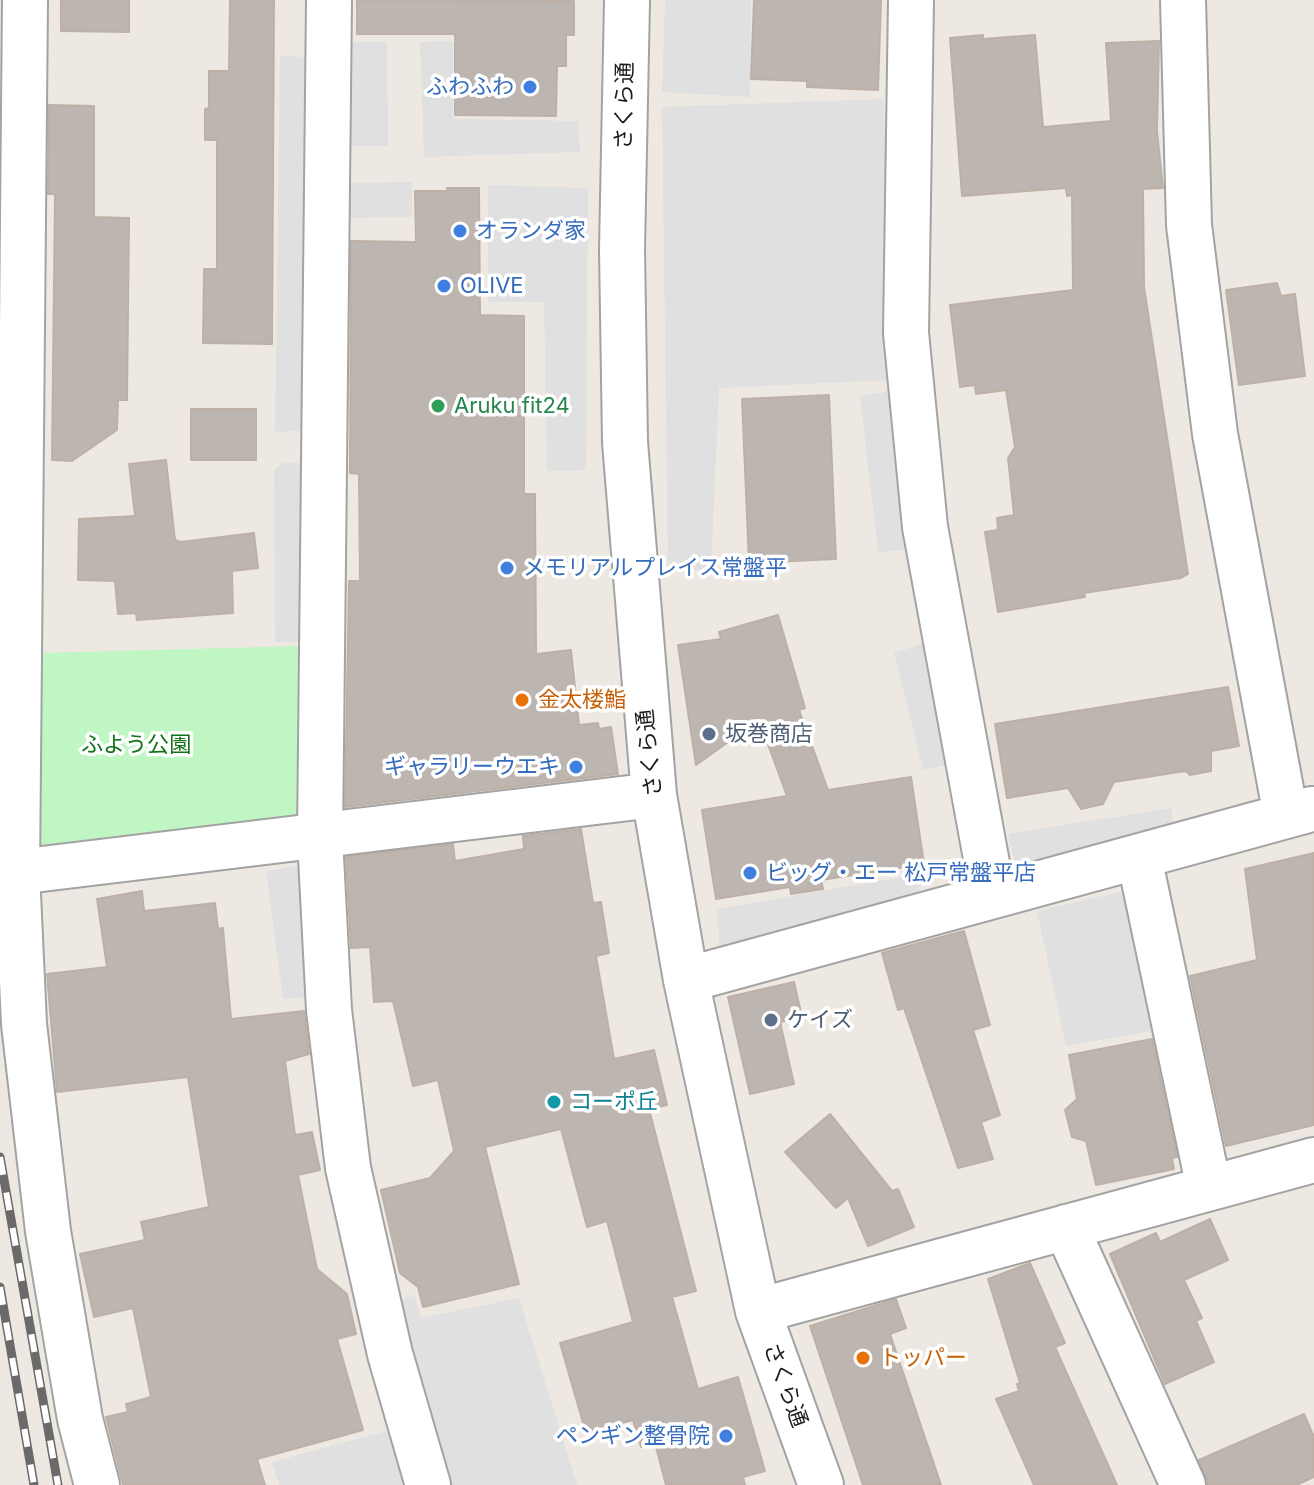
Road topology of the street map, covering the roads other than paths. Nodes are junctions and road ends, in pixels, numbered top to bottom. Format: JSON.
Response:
{"nodes":[{"id":1,"x":25,"y":0,"type":"edge"},
{"id":2,"x":329,"y":0,"type":"edge"},
{"id":3,"x":627,"y":0,"type":"edge"},
{"id":4,"x":911,"y":0,"type":"edge"},
{"id":5,"x":1183,"y":0,"type":"edge"},
{"id":6,"x":654,"y":795,"type":"junction"},
{"id":7,"x":1300,"y":812,"type":"edge"},
{"id":8,"x":320,"y":838,"type":"junction"},
{"id":9,"x":1139,"y":857,"type":"junction"},
{"id":10,"x":17,"y":872,"type":"junction"},
{"id":11,"x":993,"y":896,"type":"junction"},
{"id":12,"x":686,"y":980,"type":"junction"},
{"id":13,"x":1314,"y":1160,"type":"edge"},
{"id":14,"x":1209,"y":1188,"type":"junction"},
{"id":15,"x":1066,"y":1227,"type":"junction"},
{"id":16,"x":758,"y":1311,"type":"junction"},
{"id":17,"x":97,"y":1485,"type":"edge"},
{"id":18,"x":428,"y":1485,"type":"edge"},
{"id":19,"x":821,"y":1485,"type":"edge"},
{"id":20,"x":1183,"y":1485,"type":"edge"}],
"edges":[{"from":1,"to":10,"type":"street"},
{"from":2,"to":8,"type":"street"},
{"from":3,"to":6,"type":"street","name":"さくら通"},
{"from":4,"to":11,"type":"street"},
{"from":5,"to":7,"type":"street"},
{"from":6,"to":8,"type":"street"},
{"from":6,"to":12,"type":"street","name":"さくら通"},
{"from":7,"to":9,"type":"street"},
{"from":8,"to":10,"type":"street"},
{"from":8,"to":18,"type":"street"},
{"from":9,"to":11,"type":"street"},
{"from":9,"to":14,"type":"street"},
{"from":10,"to":17,"type":"street"},
{"from":11,"to":12,"type":"street"},
{"from":12,"to":16,"type":"street","name":"さくら通"},
{"from":13,"to":14,"type":"street"},
{"from":14,"to":15,"type":"street"},
{"from":15,"to":16,"type":"street"},
{"from":15,"to":20,"type":"street"},
{"from":16,"to":19,"type":"street","name":"さくら通"}]}
